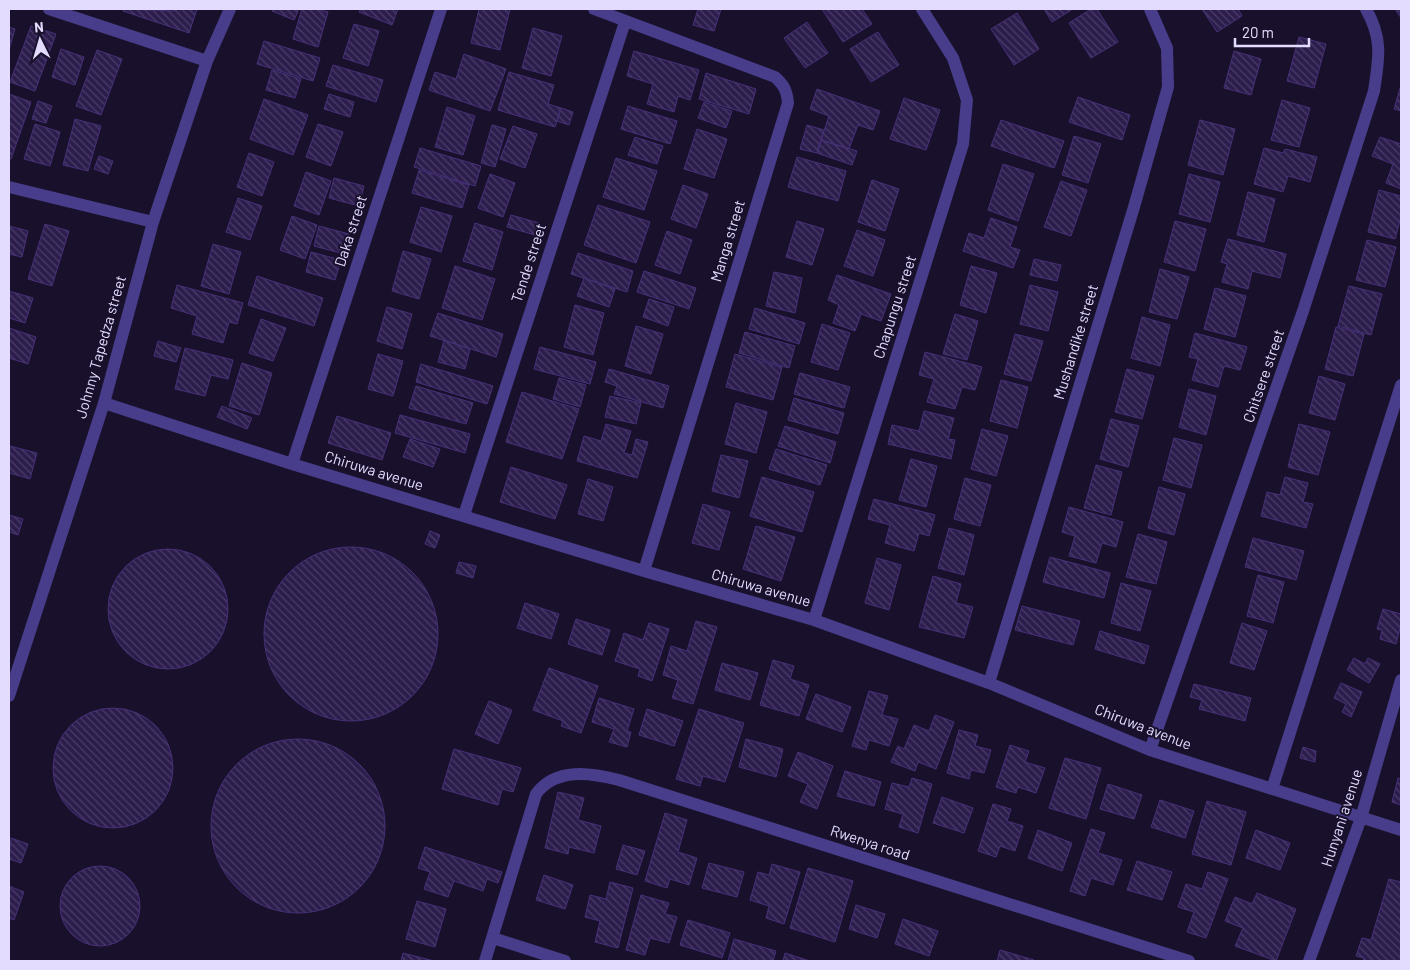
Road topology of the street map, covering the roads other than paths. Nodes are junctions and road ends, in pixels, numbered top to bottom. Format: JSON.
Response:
{"nodes":[{"id":1,"x":49,"y":9,"type":"edge"},
{"id":2,"x":230,"y":9,"type":"edge"},
{"id":3,"x":441,"y":9,"type":"edge"},
{"id":4,"x":594,"y":9,"type":"edge"},
{"id":5,"x":922,"y":9,"type":"edge"},
{"id":6,"x":1150,"y":9,"type":"edge"},
{"id":7,"x":1366,"y":9,"type":"edge"},
{"id":8,"x":625,"y":22,"type":"junction"},
{"id":9,"x":207,"y":61,"type":"junction"},
{"id":10,"x":9,"y":187,"type":"edge"},
{"id":11,"x":153,"y":222,"type":"junction"},
{"id":12,"x":1401,"y":385,"type":"edge"},
{"id":13,"x":104,"y":403,"type":"junction"},
{"id":14,"x":292,"y":464,"type":"junction"},
{"id":15,"x":464,"y":515,"type":"junction"},
{"id":16,"x":644,"y":571,"type":"junction"},
{"id":17,"x":814,"y":620,"type":"junction"},
{"id":18,"x":1401,"y":681,"type":"edge"},
{"id":19,"x":989,"y":683,"type":"junction"},
{"id":20,"x":9,"y":696,"type":"edge"},
{"id":21,"x":1150,"y":750,"type":"junction"},
{"id":22,"x":1272,"y":789,"type":"junction"},
{"id":23,"x":1361,"y":818,"type":"junction"},
{"id":24,"x":1401,"y":830,"type":"edge"},
{"id":25,"x":493,"y":938,"type":"junction"},
{"id":26,"x":485,"y":961,"type":"edge"},
{"id":27,"x":565,"y":961,"type":"edge"},
{"id":28,"x":1189,"y":961,"type":"edge"},
{"id":29,"x":1309,"y":961,"type":"edge"}],
"edges":[{"from":1,"to":9,"type":"street"},
{"from":2,"to":9,"type":"street","name":"Johnny Tapedza street"},
{"from":3,"to":14,"type":"street","name":"Daka street"},
{"from":4,"to":8,"type":"street"},
{"from":5,"to":17,"type":"street","name":"Chapungu street"},
{"from":6,"to":19,"type":"street","name":"Mushandike street"},
{"from":7,"to":21,"type":"street","name":"Chitsere street"},
{"from":8,"to":15,"type":"street","name":"Tende street"},
{"from":8,"to":16,"type":"street","name":"Manga street"},
{"from":9,"to":11,"type":"street","name":"Johnny Tapedza street"},
{"from":10,"to":11,"type":"street"},
{"from":11,"to":13,"type":"street","name":"Johnny Tapedza street"},
{"from":12,"to":22,"type":"street"},
{"from":13,"to":14,"type":"street","name":"Chiruwa avenue"},
{"from":13,"to":20,"type":"street","name":"Johnny Tapedza street"},
{"from":14,"to":15,"type":"street","name":"Chiruwa avenue"},
{"from":15,"to":16,"type":"street","name":"Chiruwa avenue"},
{"from":16,"to":17,"type":"street","name":"Chiruwa avenue"},
{"from":17,"to":19,"type":"street","name":"Chiruwa avenue"},
{"from":18,"to":23,"type":"street","name":"Hunyani avenue"},
{"from":19,"to":21,"type":"street","name":"Chiruwa avenue"},
{"from":21,"to":22,"type":"street","name":"Chiruwa avenue"},
{"from":22,"to":23,"type":"street","name":"Chiruwa avenue"},
{"from":23,"to":24,"type":"street","name":"Chiruwa avenue"},
{"from":23,"to":29,"type":"street","name":"Hunyani avenue"},
{"from":25,"to":26,"type":"street"},
{"from":25,"to":27,"type":"street"},
{"from":25,"to":28,"type":"street","name":"Rwenya road"}]}
